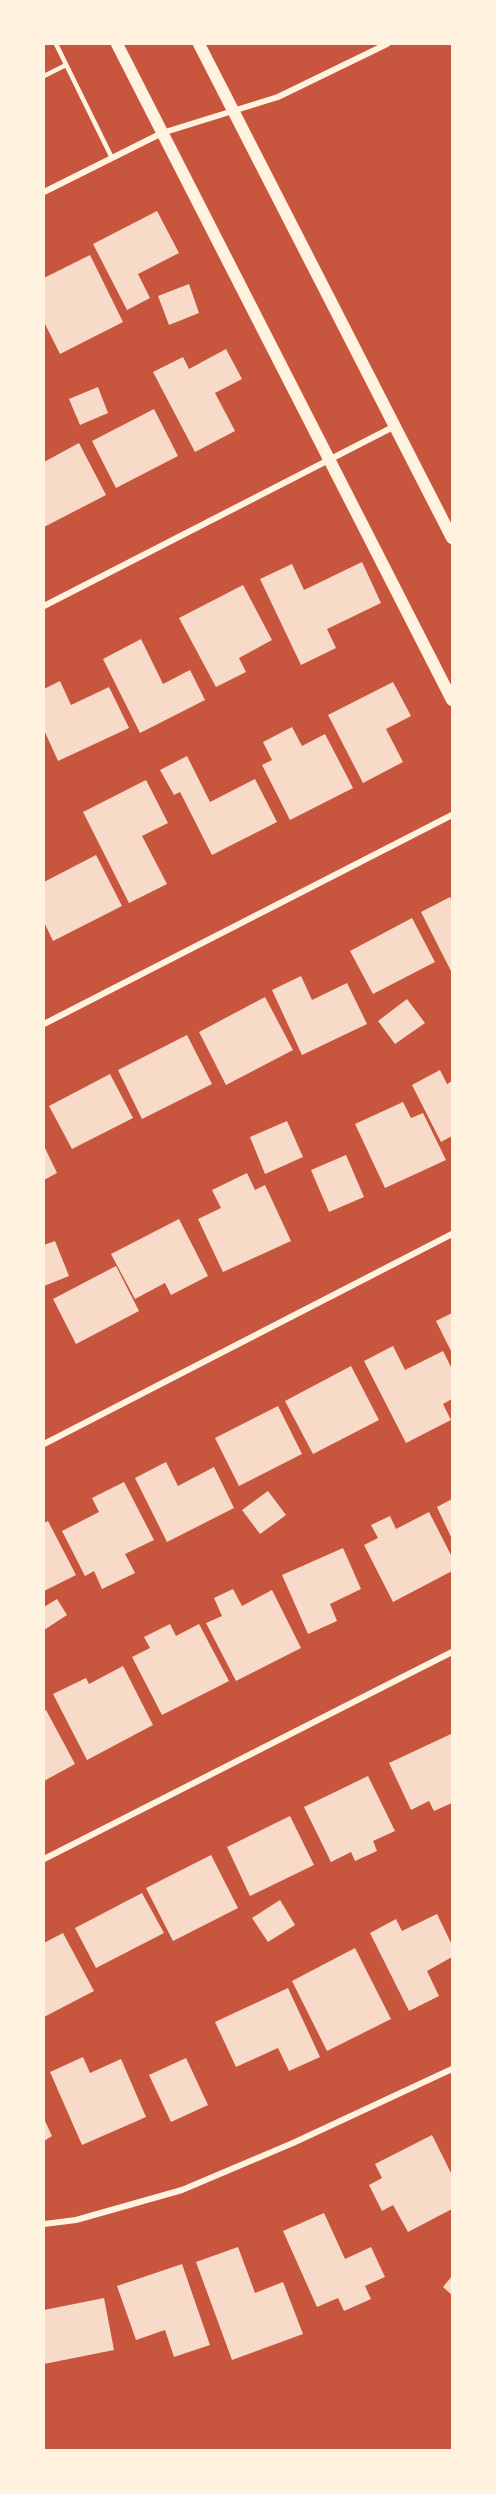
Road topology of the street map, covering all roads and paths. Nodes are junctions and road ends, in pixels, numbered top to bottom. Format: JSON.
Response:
{"nodes":[{"id":1,"x":56,"y":44,"type":"edge"},
{"id":2,"x":117,"y":44,"type":"edge"},
{"id":3,"x":199,"y":44,"type":"edge"},
{"id":4,"x":387,"y":44,"type":"edge"},
{"id":5,"x":66,"y":65,"type":"junction"},
{"id":6,"x":44,"y":76,"type":"edge"},
{"id":7,"x":232,"y":112,"type":"junction"},
{"id":8,"x":162,"y":133,"type":"junction"},
{"id":9,"x":112,"y":158,"type":"junction"},
{"id":10,"x":44,"y":192,"type":"edge"},
{"id":11,"x":395,"y":426,"type":"junction"},
{"id":12,"x":328,"y":460,"type":"junction"},
{"id":13,"x":453,"y":538,"type":"edge"},
{"id":14,"x":44,"y":606,"type":"edge"},
{"id":15,"x":453,"y":700,"type":"edge"},
{"id":16,"x":453,"y":815,"type":"edge"},
{"id":17,"x":44,"y":1024,"type":"edge"},
{"id":18,"x":453,"y":1234,"type":"edge"},
{"id":19,"x":44,"y":1444,"type":"edge"},
{"id":20,"x":453,"y":1652,"type":"edge"},
{"id":21,"x":44,"y":1859,"type":"edge"},
{"id":22,"x":453,"y":2069,"type":"edge"},
{"id":23,"x":44,"y":2224,"type":"edge"}],
"edges":[{"from":1,"to":5,"type":"lane"},
{"from":2,"to":8,"type":"main road"},
{"from":3,"to":7,"type":"main road"},
{"from":4,"to":7,"type":"street"},
{"from":5,"to":6,"type":"lane"},
{"from":5,"to":9,"type":"lane"},
{"from":7,"to":8,"type":"street"},
{"from":7,"to":11,"type":"main road"},
{"from":8,"to":9,"type":"street"},
{"from":8,"to":12,"type":"main road"},
{"from":9,"to":10,"type":"street"},
{"from":11,"to":12,"type":"street"},
{"from":11,"to":13,"type":"main road"},
{"from":12,"to":14,"type":"street"},
{"from":12,"to":15,"type":"main road"},
{"from":16,"to":17,"type":"street"},
{"from":18,"to":19,"type":"street"},
{"from":20,"to":21,"type":"street"},
{"from":22,"to":23,"type":"street"}]}
